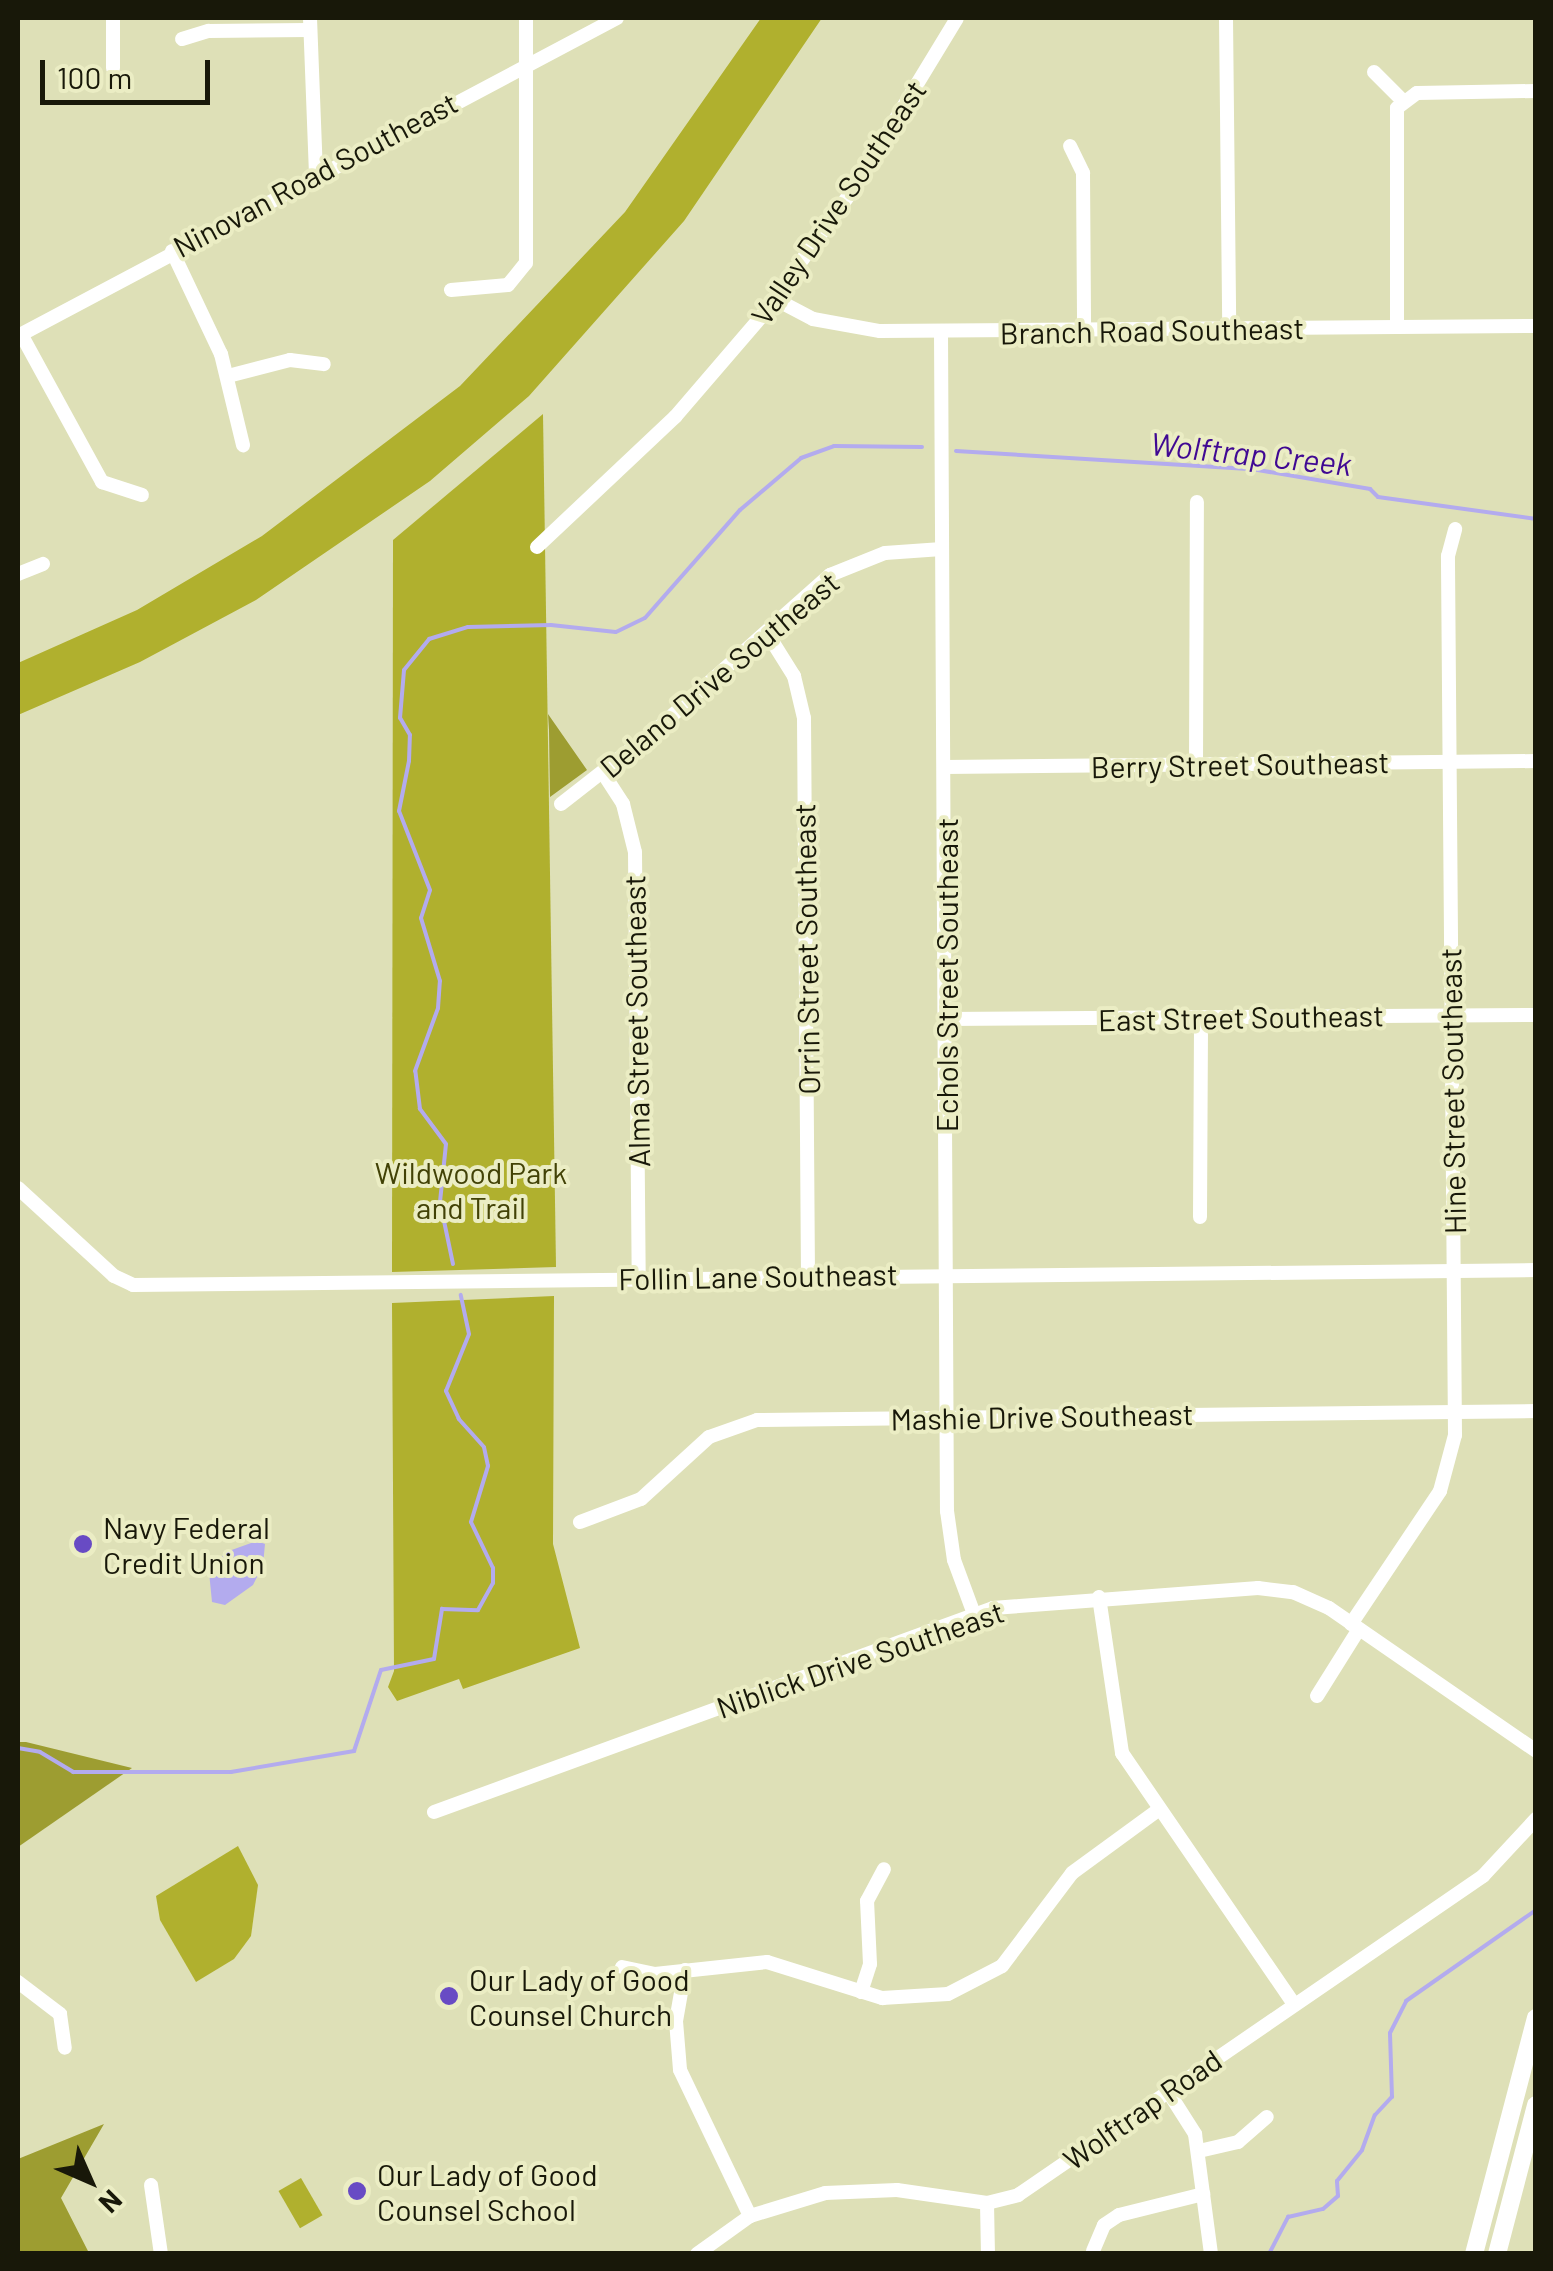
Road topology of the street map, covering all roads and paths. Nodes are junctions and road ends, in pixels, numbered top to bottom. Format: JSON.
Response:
{"nodes":[{"id":1,"x":113,"y":18,"type":"edge"},
{"id":2,"x":526,"y":18,"type":"edge"},
{"id":3,"x":617,"y":18,"type":"edge"},
{"id":4,"x":957,"y":18,"type":"edge"},
{"id":5,"x":1226,"y":18,"type":"edge"},
{"id":6,"x":310,"y":24,"type":"edge"},
{"id":7,"x":182,"y":39,"type":"dead end"},
{"id":8,"x":527,"y":63,"type":"junction"},
{"id":9,"x":113,"y":68,"type":"dead end"},
{"id":10,"x":1374,"y":72,"type":"dead end"},
{"id":11,"x":1536,"y":92,"type":"edge"},
{"id":12,"x":1402,"y":101,"type":"junction"},
{"id":13,"x":1070,"y":146,"type":"dead end"},
{"id":14,"x":316,"y":173,"type":"junction"},
{"id":15,"x":172,"y":251,"type":"junction"},
{"id":16,"x":451,"y":290,"type":"dead end"},
{"id":17,"x":775,"y":299,"type":"junction"},
{"id":18,"x":1536,"y":326,"type":"edge"},
{"id":19,"x":1397,"y":328,"type":"junction"},
{"id":20,"x":1229,"y":329,"type":"junction"},
{"id":21,"x":1084,"y":330,"type":"junction"},
{"id":22,"x":941,"y":332,"type":"junction"},
{"id":23,"x":19,"y":335,"type":"edge"},
{"id":24,"x":324,"y":364,"type":"dead end"},
{"id":25,"x":228,"y":376,"type":"junction"},
{"id":26,"x":244,"y":445,"type":"dead end"},
{"id":27,"x":142,"y":495,"type":"dead end"},
{"id":28,"x":1197,"y":502,"type":"dead end"},
{"id":29,"x":1455,"y":529,"type":"dead end"},
{"id":30,"x":536,"y":547,"type":"dead end"},
{"id":31,"x":942,"y":549,"type":"junction"},
{"id":32,"x":43,"y":564,"type":"dead end"},
{"id":33,"x":18,"y":574,"type":"edge"},
{"id":34,"x":767,"y":632,"type":"junction"},
{"id":35,"x":1449,"y":761,"type":"junction"},
{"id":36,"x":1536,"y":761,"type":"edge"},
{"id":37,"x":1196,"y":764,"type":"junction"},
{"id":38,"x":944,"y":767,"type":"junction"},
{"id":39,"x":604,"y":772,"type":"junction"},
{"id":40,"x":561,"y":804,"type":"dead end"},
{"id":41,"x":1536,"y":1015,"type":"edge"},
{"id":42,"x":1201,"y":1016,"type":"junction"},
{"id":43,"x":1450,"y":1016,"type":"junction"},
{"id":44,"x":946,"y":1020,"type":"junction"},
{"id":45,"x":18,"y":1188,"type":"edge"},
{"id":46,"x":1200,"y":1217,"type":"dead end"},
{"id":47,"x":1455,"y":1270,"type":"junction"},
{"id":48,"x":1536,"y":1270,"type":"edge"},
{"id":49,"x":946,"y":1274,"type":"junction"},
{"id":50,"x":808,"y":1275,"type":"junction"},
{"id":51,"x":639,"y":1277,"type":"junction"},
{"id":52,"x":1536,"y":1411,"type":"edge"},
{"id":53,"x":1454,"y":1412,"type":"junction"},
{"id":54,"x":949,"y":1418,"type":"junction"},
{"id":55,"x":580,"y":1522,"type":"dead end"},
{"id":56,"x":1099,"y":1597,"type":"junction"},
{"id":57,"x":974,"y":1614,"type":"junction"},
{"id":58,"x":1355,"y":1627,"type":"junction"},
{"id":59,"x":1317,"y":1696,"type":"dead end"},
{"id":60,"x":1536,"y":1752,"type":"edge"},
{"id":61,"x":1158,"y":1810,"type":"junction"},
{"id":62,"x":434,"y":1812,"type":"dead end"},
{"id":63,"x":1536,"y":1819,"type":"edge"},
{"id":64,"x":884,"y":1869,"type":"dead end"},
{"id":65,"x":622,"y":1967,"type":"dead end"},
{"id":66,"x":685,"y":1970,"type":"junction"},
{"id":67,"x":18,"y":1982,"type":"edge"},
{"id":68,"x":861,"y":1992,"type":"junction"},
{"id":69,"x":1293,"y":2003,"type":"junction"},
{"id":70,"x":1536,"y":2018,"type":"edge"},
{"id":71,"x":65,"y":2048,"type":"dead end"},
{"id":72,"x":1169,"y":2093,"type":"junction"},
{"id":73,"x":1536,"y":2105,"type":"edge"},
{"id":74,"x":1267,"y":2117,"type":"dead end"},
{"id":75,"x":1199,"y":2151,"type":"junction"},
{"id":76,"x":150,"y":2186,"type":"dead end"},
{"id":77,"x":1203,"y":2194,"type":"junction"},
{"id":78,"x":987,"y":2203,"type":"junction"},
{"id":79,"x":750,"y":2216,"type":"junction"},
{"id":80,"x":1093,"y":2251,"type":"dead end"},
{"id":81,"x":161,"y":2254,"type":"edge"},
{"id":82,"x":697,"y":2254,"type":"edge"},
{"id":83,"x":988,"y":2254,"type":"edge"},
{"id":84,"x":1211,"y":2254,"type":"edge"},
{"id":85,"x":1474,"y":2254,"type":"edge"},
{"id":86,"x":1496,"y":2254,"type":"edge"}],
"edges":[{"from":1,"to":9,"type":"street"},
{"from":2,"to":8,"type":"street"},
{"from":3,"to":8,"type":"street","name":"Ninovan Road Southeast"},
{"from":4,"to":17,"type":"street","name":"Valley Drive Southeast"},
{"from":5,"to":20,"type":"street"},
{"from":6,"to":7,"type":"street"},
{"from":6,"to":14,"type":"street"},
{"from":8,"to":14,"type":"street","name":"Ninovan Road Southeast"},
{"from":8,"to":16,"type":"street"},
{"from":10,"to":12,"type":"street"},
{"from":11,"to":12,"type":"street"},
{"from":12,"to":19,"type":"street"},
{"from":13,"to":21,"type":"street"},
{"from":14,"to":15,"type":"street","name":"Ninovan Road Southeast"},
{"from":15,"to":23,"type":"street","name":"Ninovan Road Southeast"},
{"from":15,"to":25,"type":"street"},
{"from":17,"to":22,"type":"street","name":"Branch Road Southeast"},
{"from":17,"to":30,"type":"street","name":"Valley Drive Southeast"},
{"from":18,"to":19,"type":"street","name":"Branch Road Southeast"},
{"from":19,"to":20,"type":"street","name":"Branch Road Southeast"},
{"from":20,"to":21,"type":"street","name":"Branch Road Southeast"},
{"from":21,"to":22,"type":"street","name":"Branch Road Southeast"},
{"from":22,"to":31,"type":"street","name":"Echols Street Southeast"},
{"from":23,"to":27,"type":"street"},
{"from":24,"to":25,"type":"street"},
{"from":25,"to":26,"type":"street"},
{"from":28,"to":37,"type":"street"},
{"from":29,"to":35,"type":"street","name":"Hine Street Southeast"},
{"from":31,"to":34,"type":"street","name":"Delano Drive Southeast"},
{"from":31,"to":38,"type":"street","name":"Echols Street Southeast"},
{"from":32,"to":33,"type":"street"},
{"from":34,"to":39,"type":"street","name":"Delano Drive Southeast"},
{"from":34,"to":50,"type":"street","name":"Orrin Street Southeast"},
{"from":35,"to":36,"type":"street","name":"Berry Street Southeast"},
{"from":35,"to":37,"type":"street","name":"Berry Street Southeast"},
{"from":35,"to":43,"type":"street","name":"Hine Street Southeast"},
{"from":37,"to":38,"type":"street","name":"Berry Street Southeast"},
{"from":38,"to":44,"type":"street","name":"Echols Street Southeast"},
{"from":39,"to":40,"type":"street","name":"Delano Drive Southeast"},
{"from":39,"to":51,"type":"street","name":"Alma Street Southeast"},
{"from":41,"to":43,"type":"street","name":"East Street Southeast"},
{"from":42,"to":43,"type":"street","name":"East Street Southeast"},
{"from":42,"to":44,"type":"street","name":"East Street Southeast"},
{"from":42,"to":46,"type":"street"},
{"from":43,"to":47,"type":"street","name":"Hine Street Southeast"},
{"from":44,"to":49,"type":"street","name":"Echols Street Southeast"},
{"from":45,"to":51,"type":"street","name":"Follin Lane Southeast"},
{"from":47,"to":48,"type":"street","name":"Follin Lane Southeast"},
{"from":47,"to":49,"type":"street","name":"Follin Lane Southeast"},
{"from":47,"to":53,"type":"street","name":"Hine Street Southeast"},
{"from":49,"to":50,"type":"street","name":"Follin Lane Southeast"},
{"from":49,"to":54,"type":"street","name":"Echols Street Southeast"},
{"from":50,"to":51,"type":"street","name":"Follin Lane Southeast"},
{"from":52,"to":53,"type":"street","name":"Mashie Drive Southeast"},
{"from":53,"to":54,"type":"street","name":"Mashie Drive Southeast"},
{"from":53,"to":58,"type":"street","name":"Hine Street Southeast"},
{"from":54,"to":55,"type":"street","name":"Mashie Drive Southeast"},
{"from":54,"to":57,"type":"street","name":"Echols Street Southeast"},
{"from":56,"to":57,"type":"street","name":"Niblick Drive Southeast"},
{"from":56,"to":58,"type":"street","name":"Niblick Drive Southeast"},
{"from":56,"to":61,"type":"street"},
{"from":57,"to":62,"type":"street","name":"Niblick Drive Southeast"},
{"from":58,"to":59,"type":"street","name":"Hine Street Southeast"},
{"from":58,"to":60,"type":"street","name":"Niblick Drive Southeast"},
{"from":61,"to":68,"type":"street"},
{"from":61,"to":69,"type":"street"},
{"from":63,"to":69,"type":"street","name":"Wolftrap Road"},
{"from":64,"to":68,"type":"street"},
{"from":65,"to":66,"type":"street"},
{"from":66,"to":68,"type":"street"},
{"from":66,"to":79,"type":"street"},
{"from":67,"to":71,"type":"street"},
{"from":69,"to":72,"type":"street","name":"Wolftrap Road"},
{"from":70,"to":85,"type":"main road"},
{"from":72,"to":75,"type":"street"},
{"from":72,"to":78,"type":"street","name":"Wolftrap Road"},
{"from":73,"to":86,"type":"main road"},
{"from":74,"to":75,"type":"street"},
{"from":75,"to":77,"type":"street"},
{"from":76,"to":81,"type":"street"},
{"from":77,"to":80,"type":"street"},
{"from":77,"to":84,"type":"street"},
{"from":78,"to":79,"type":"street","name":"Wolftrap Road"},
{"from":78,"to":83,"type":"street"},
{"from":79,"to":82,"type":"street","name":"Wolftrap Road"}]}
